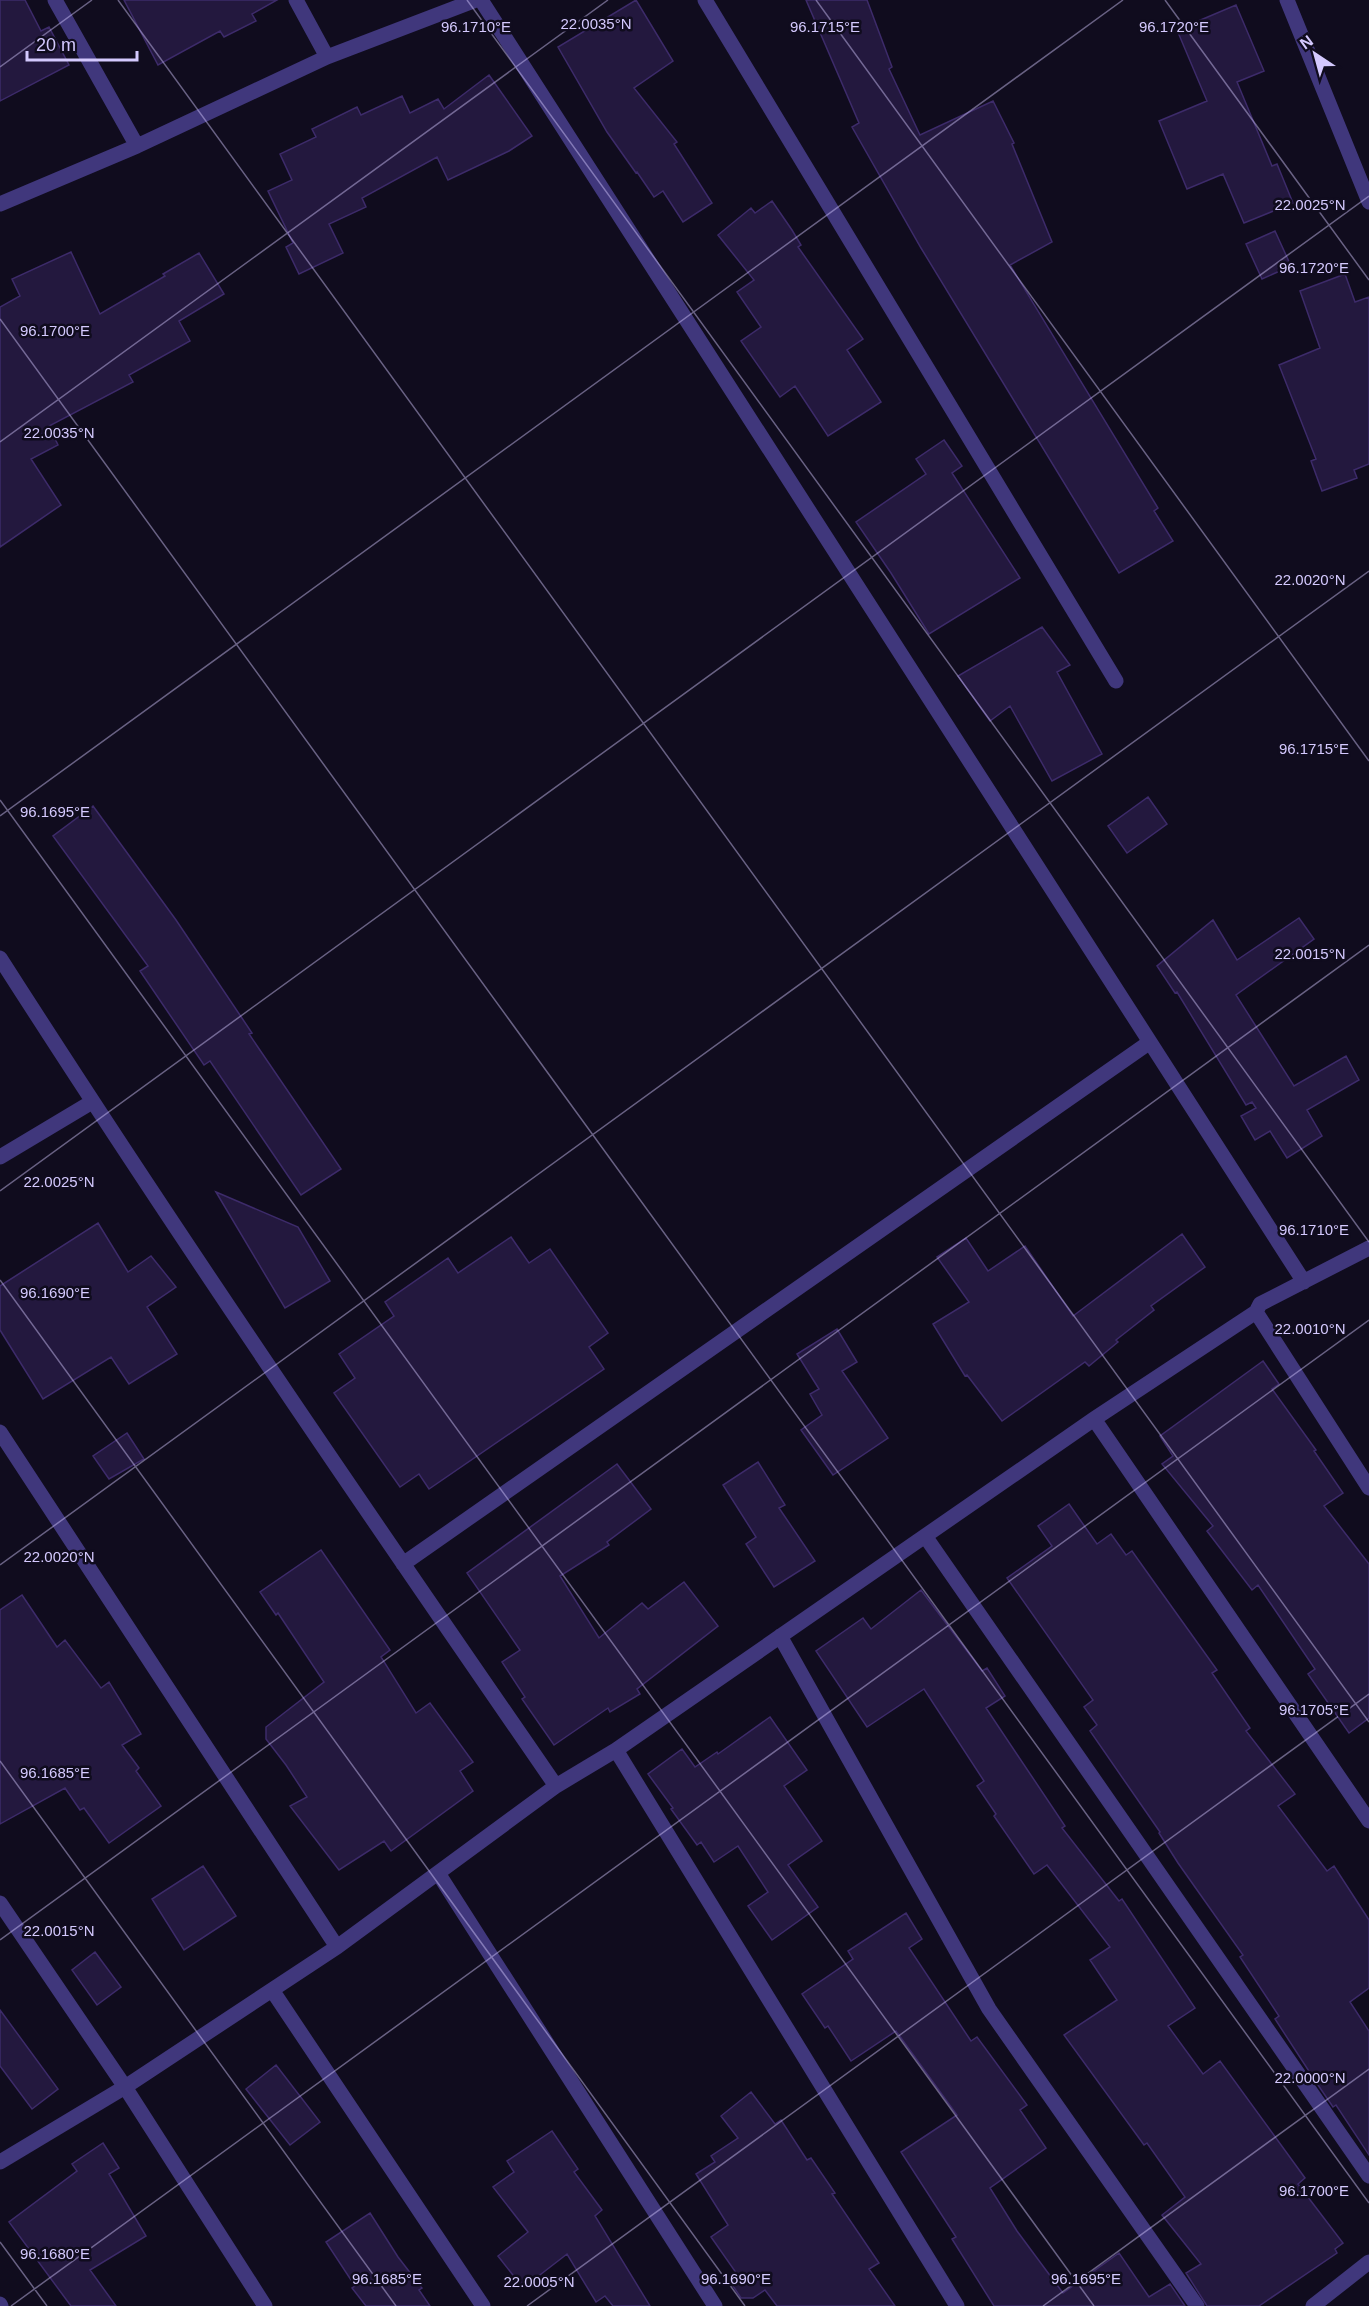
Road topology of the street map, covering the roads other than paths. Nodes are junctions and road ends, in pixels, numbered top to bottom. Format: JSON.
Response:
{"nodes":[{"id":1,"x":55,"y":0,"type":"edge"},
{"id":2,"x":296,"y":0,"type":"edge"},
{"id":3,"x":478,"y":0,"type":"edge"},
{"id":4,"x":705,"y":0,"type":"edge"},
{"id":5,"x":1287,"y":0,"type":"edge"},
{"id":6,"x":327,"y":57,"type":"junction"},
{"id":7,"x":137,"y":146,"type":"junction"},
{"id":8,"x":1369,"y":202,"type":"edge"},
{"id":9,"x":0,"y":204,"type":"edge"},
{"id":10,"x":1116,"y":681,"type":"dead end"},
{"id":11,"x":0,"y":958,"type":"edge"},
{"id":12,"x":1150,"y":1042,"type":"junction"},
{"id":13,"x":92,"y":1102,"type":"junction"},
{"id":14,"x":0,"y":1157,"type":"edge"},
{"id":15,"x":1369,"y":1248,"type":"edge"},
{"id":16,"x":1304,"y":1282,"type":"junction"},
{"id":17,"x":1256,"y":1312,"type":"junction"},
{"id":18,"x":1094,"y":1419,"type":"junction"},
{"id":19,"x":0,"y":1432,"type":"edge"},
{"id":20,"x":1369,"y":1488,"type":"edge"},
{"id":21,"x":925,"y":1536,"type":"junction"},
{"id":22,"x":403,"y":1564,"type":"junction"},
{"id":23,"x":780,"y":1636,"type":"junction"},
{"id":24,"x":616,"y":1750,"type":"junction"},
{"id":25,"x":556,"y":1786,"type":"junction"},
{"id":26,"x":1369,"y":1821,"type":"edge"},
{"id":27,"x":438,"y":1873,"type":"junction"},
{"id":28,"x":0,"y":1903,"type":"edge"},
{"id":29,"x":337,"y":1947,"type":"junction"},
{"id":30,"x":272,"y":1990,"type":"junction"},
{"id":31,"x":125,"y":2087,"type":"junction"},
{"id":32,"x":0,"y":2162,"type":"edge"},
{"id":33,"x":1369,"y":2176,"type":"edge"},
{"id":34,"x":1369,"y":2262,"type":"edge"},
{"id":35,"x":266,"y":2306,"type":"edge"},
{"id":36,"x":483,"y":2306,"type":"edge"},
{"id":37,"x":715,"y":2306,"type":"edge"},
{"id":38,"x":957,"y":2306,"type":"edge"},
{"id":39,"x":1197,"y":2306,"type":"edge"},
{"id":40,"x":1313,"y":2306,"type":"edge"}],
"edges":[{"from":1,"to":7,"type":"street"},
{"from":2,"to":6,"type":"street"},
{"from":3,"to":6,"type":"street"},
{"from":3,"to":12,"type":"street"},
{"from":4,"to":10,"type":"street"},
{"from":5,"to":8,"type":"street"},
{"from":6,"to":7,"type":"street"},
{"from":7,"to":9,"type":"street"},
{"from":11,"to":13,"type":"street"},
{"from":12,"to":16,"type":"street"},
{"from":12,"to":22,"type":"street"},
{"from":13,"to":14,"type":"street"},
{"from":13,"to":22,"type":"street"},
{"from":15,"to":16,"type":"street"},
{"from":16,"to":17,"type":"street"},
{"from":17,"to":18,"type":"street"},
{"from":17,"to":20,"type":"street"},
{"from":18,"to":21,"type":"street"},
{"from":18,"to":26,"type":"street"},
{"from":19,"to":29,"type":"street"},
{"from":21,"to":23,"type":"street"},
{"from":21,"to":33,"type":"street"},
{"from":22,"to":25,"type":"street"},
{"from":23,"to":24,"type":"street"},
{"from":23,"to":39,"type":"street"},
{"from":24,"to":25,"type":"street"},
{"from":24,"to":38,"type":"street"},
{"from":25,"to":27,"type":"street"},
{"from":27,"to":29,"type":"street"},
{"from":27,"to":37,"type":"street"},
{"from":28,"to":31,"type":"street"},
{"from":29,"to":30,"type":"street"},
{"from":30,"to":31,"type":"street"},
{"from":30,"to":36,"type":"street"},
{"from":31,"to":32,"type":"street"},
{"from":31,"to":35,"type":"street"},
{"from":34,"to":40,"type":"street"}]}
